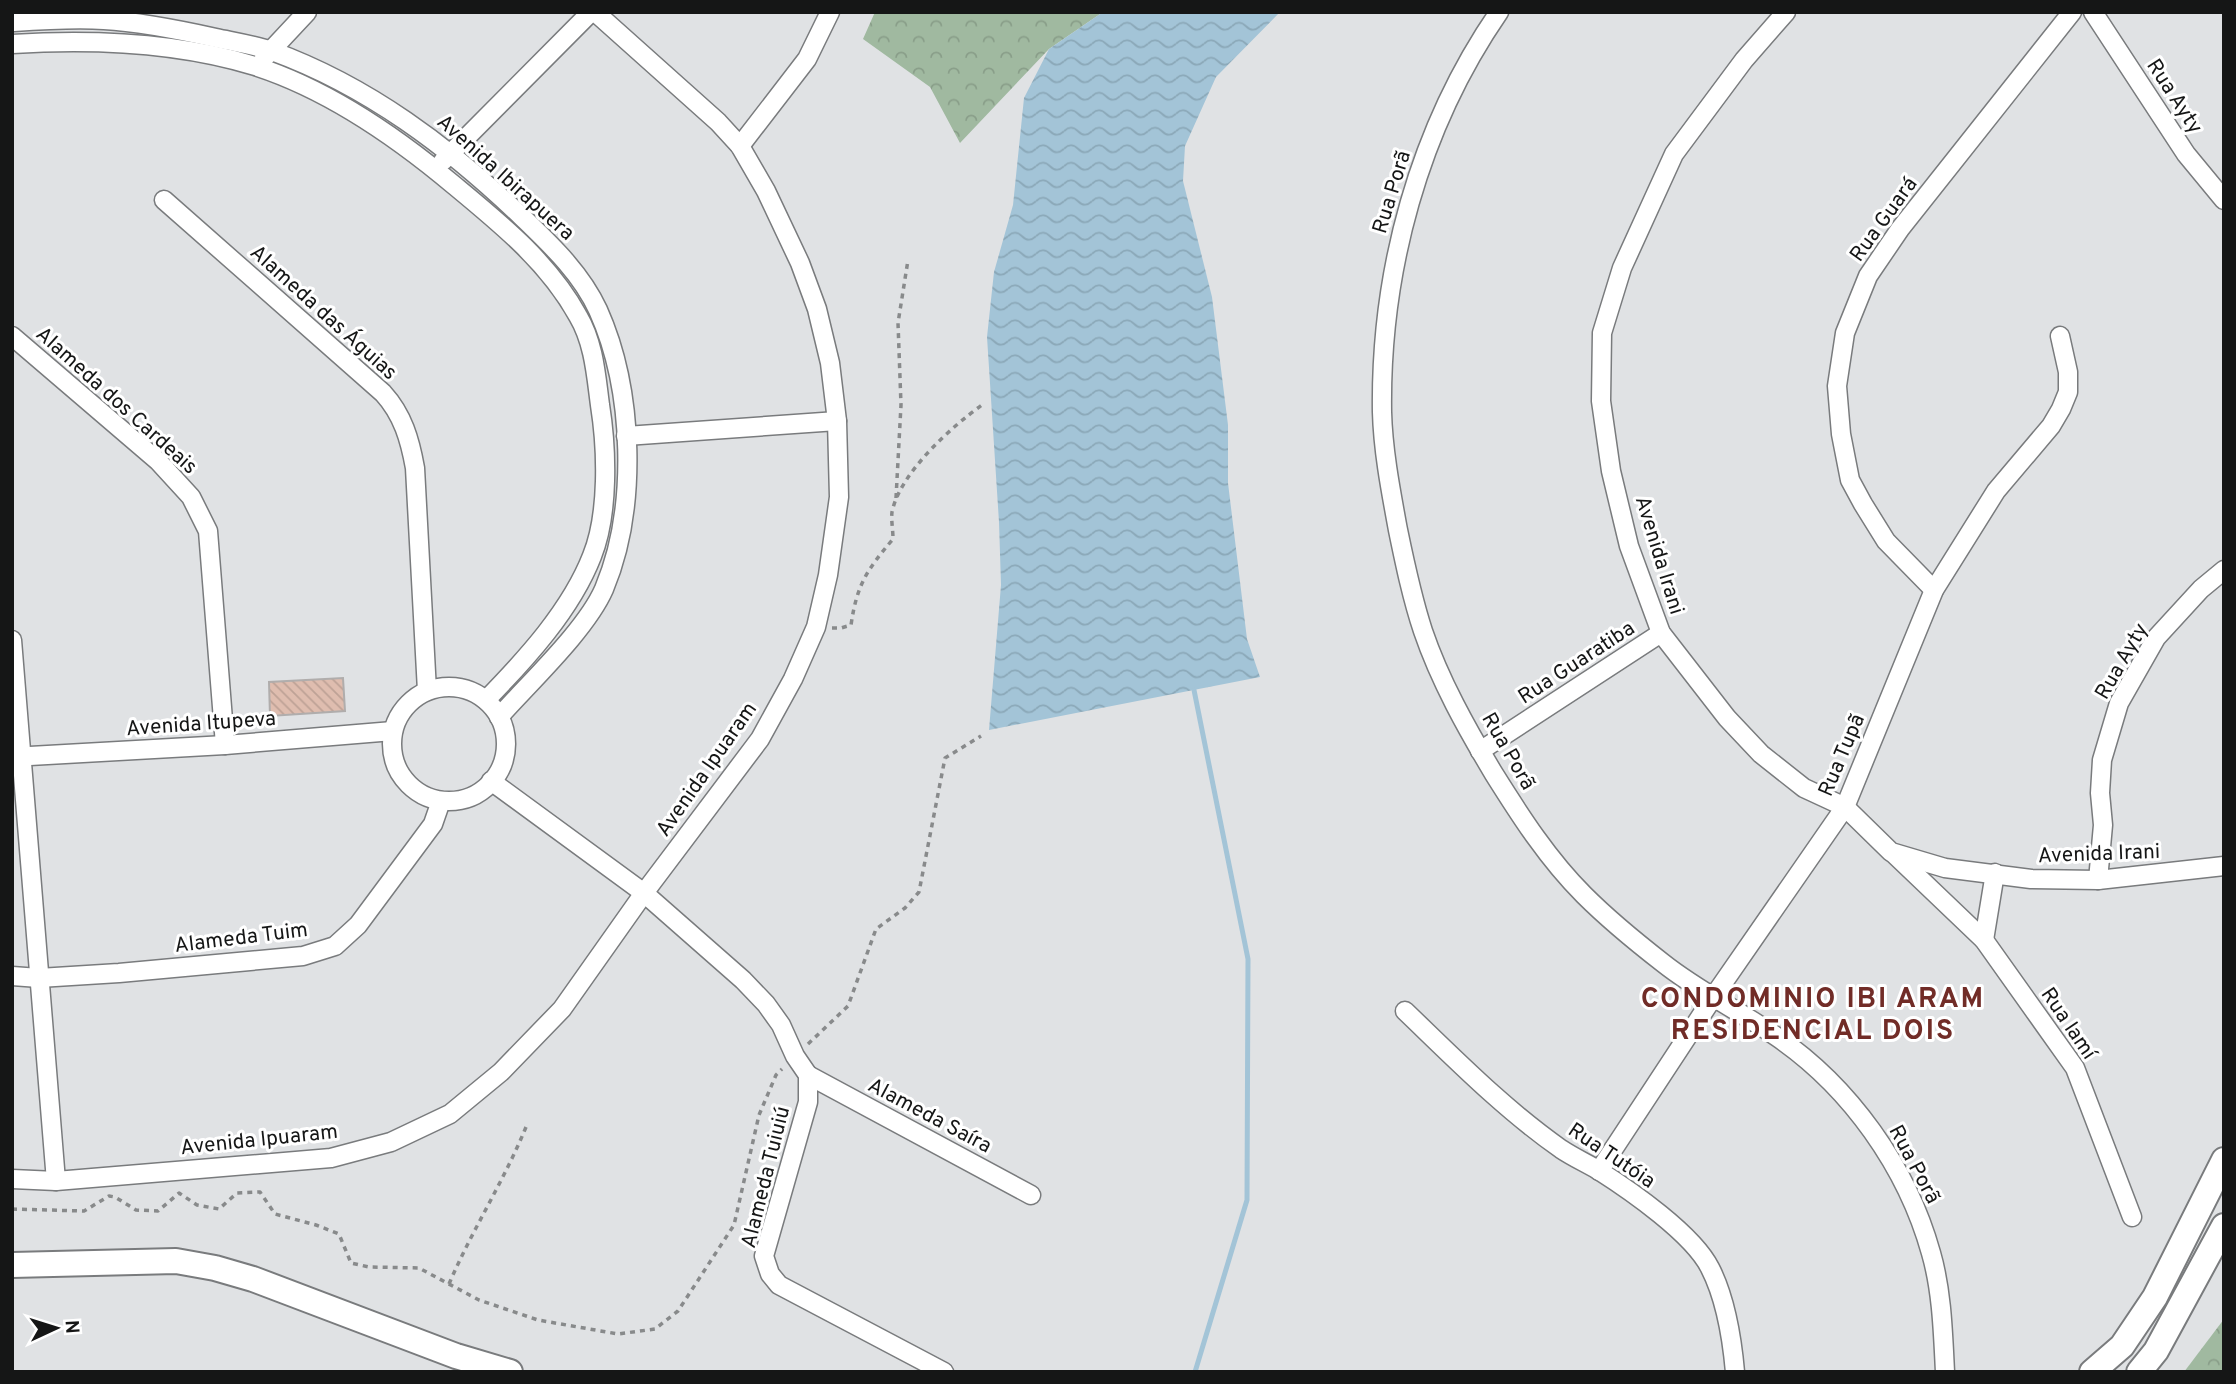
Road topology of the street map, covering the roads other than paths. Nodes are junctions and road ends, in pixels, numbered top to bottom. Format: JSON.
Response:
{"nodes":[{"id":1,"x":307,"y":12,"type":"edge"},
{"id":2,"x":593,"y":12,"type":"edge"},
{"id":3,"x":830,"y":12,"type":"edge"},
{"id":4,"x":1499,"y":12,"type":"edge"},
{"id":5,"x":1786,"y":12,"type":"edge"},
{"id":6,"x":2072,"y":12,"type":"edge"},
{"id":7,"x":2093,"y":12,"type":"edge"},
{"id":8,"x":59,"y":16,"type":"edge"},
{"id":9,"x":12,"y":22,"type":"edge"},
{"id":10,"x":58,"y":41,"type":"junction"},
{"id":11,"x":12,"y":44,"type":"edge"},
{"id":12,"x":270,"y":50,"type":"junction"},
{"id":13,"x":258,"y":67,"type":"junction"},
{"id":14,"x":740,"y":146,"type":"junction"},
{"id":15,"x":452,"y":153,"type":"junction"},
{"id":16,"x":435,"y":169,"type":"junction"},
{"id":17,"x":164,"y":200,"type":"dead end"},
{"id":18,"x":2224,"y":200,"type":"edge"},
{"id":19,"x":12,"y":336,"type":"edge"},
{"id":20,"x":2060,"y":336,"type":"dead end"},
{"id":21,"x":837,"y":421,"type":"junction"},
{"id":22,"x":626,"y":436,"type":"junction"},
{"id":23,"x":2224,"y":570,"type":"edge"},
{"id":24,"x":1934,"y":590,"type":"junction"},
{"id":25,"x":1661,"y":633,"type":"junction"},
{"id":26,"x":12,"y":640,"type":"edge"},
{"id":27,"x":427,"y":691,"type":"junction"},
{"id":28,"x":486,"y":700,"type":"junction"},
{"id":29,"x":499,"y":717,"type":"junction"},
{"id":30,"x":393,"y":731,"type":"junction"},
{"id":31,"x":225,"y":745,"type":"junction"},
{"id":32,"x":1480,"y":751,"type":"junction"},
{"id":33,"x":18,"y":757,"type":"edge"},
{"id":34,"x":491,"y":781,"type":"junction"},
{"id":35,"x":441,"y":801,"type":"junction"},
{"id":36,"x":1845,"y":807,"type":"junction"},
{"id":37,"x":1891,"y":852,"type":"junction"},
{"id":38,"x":2224,"y":866,"type":"edge"},
{"id":39,"x":1995,"y":873,"type":"junction"},
{"id":40,"x":2098,"y":880,"type":"junction"},
{"id":41,"x":645,"y":893,"type":"junction"},
{"id":42,"x":1984,"y":940,"type":"junction"},
{"id":43,"x":12,"y":976,"type":"edge"},
{"id":44,"x":39,"y":978,"type":"junction"},
{"id":45,"x":1714,"y":996,"type":"junction"},
{"id":46,"x":1405,"y":1011,"type":"dead end"},
{"id":47,"x":808,"y":1075,"type":"junction"},
{"id":48,"x":2224,"y":1160,"type":"edge"},
{"id":49,"x":1599,"y":1171,"type":"junction"},
{"id":50,"x":12,"y":1179,"type":"edge"},
{"id":51,"x":56,"y":1181,"type":"junction"},
{"id":52,"x":1031,"y":1195,"type":"dead end"},
{"id":53,"x":2132,"y":1217,"type":"dead end"},
{"id":54,"x":2224,"y":1226,"type":"edge"},
{"id":55,"x":12,"y":1265,"type":"edge"},
{"id":56,"x":510,"y":1372,"type":"edge"},
{"id":57,"x":944,"y":1372,"type":"edge"},
{"id":58,"x":1735,"y":1372,"type":"edge"},
{"id":59,"x":1945,"y":1372,"type":"edge"},
{"id":60,"x":2092,"y":1372,"type":"edge"},
{"id":61,"x":2139,"y":1372,"type":"edge"}],
"edges":[{"from":1,"to":12,"type":"street"},
{"from":2,"to":14,"type":"street","name":"Avenida Ipuaram"},
{"from":2,"to":15,"type":"street"},
{"from":3,"to":14,"type":"street"},
{"from":4,"to":32,"type":"street","name":"Rua Porã"},
{"from":5,"to":25,"type":"street","name":"Avenida Irani"},
{"from":6,"to":24,"type":"street","name":"Rua Guará"},
{"from":7,"to":18,"type":"street","name":"Rua Ayty"},
{"from":8,"to":9,"type":"street","name":"Avenida Ibirapuera"},
{"from":8,"to":10,"type":"street"},
{"from":8,"to":12,"type":"street","name":"Avenida Ibirapuera"},
{"from":10,"to":11,"type":"street","name":"Avenida Ibirapuera"},
{"from":10,"to":13,"type":"street","name":"Avenida Ibirapuera"},
{"from":12,"to":13,"type":"street"},
{"from":12,"to":15,"type":"street","name":"Avenida Ibirapuera"},
{"from":13,"to":16,"type":"street","name":"Avenida Ibirapuera"},
{"from":14,"to":21,"type":"street","name":"Avenida Ipuaram"},
{"from":15,"to":16,"type":"street"},
{"from":15,"to":22,"type":"street","name":"Avenida Ibirapuera"},
{"from":16,"to":28,"type":"street","name":"Avenida Ibirapuera"},
{"from":17,"to":27,"type":"street","name":"Alameda das Águias"},
{"from":19,"to":31,"type":"street","name":"Alameda dos Cardeais"},
{"from":20,"to":24,"type":"street","name":"Rua Tupã"},
{"from":21,"to":22,"type":"street"},
{"from":21,"to":41,"type":"street","name":"Avenida Ipuaram"},
{"from":22,"to":29,"type":"street","name":"Avenida Ibirapuera"},
{"from":23,"to":40,"type":"street","name":"Rua Ayty"},
{"from":24,"to":36,"type":"street","name":"Rua Tupã"},
{"from":25,"to":32,"type":"street","name":"Rua Guaratiba"},
{"from":25,"to":36,"type":"street","name":"Avenida Irani"},
{"from":26,"to":33,"type":"street"},
{"from":27,"to":28,"type":"street"},
{"from":27,"to":30,"type":"street"},
{"from":28,"to":29,"type":"street"},
{"from":29,"to":34,"type":"street"},
{"from":30,"to":31,"type":"street","name":"Avenida Itupeva"},
{"from":30,"to":35,"type":"street"},
{"from":31,"to":33,"type":"street","name":"Avenida Itupeva"},
{"from":32,"to":45,"type":"street","name":"Rua Porã"},
{"from":33,"to":44,"type":"street"},
{"from":34,"to":35,"type":"street"},
{"from":34,"to":41,"type":"street"},
{"from":35,"to":44,"type":"street","name":"Alameda Tuim"},
{"from":36,"to":37,"type":"street","name":"Avenida Irani"},
{"from":36,"to":45,"type":"street","name":"Rua Tupã"},
{"from":37,"to":39,"type":"street","name":"Avenida Irani"},
{"from":37,"to":42,"type":"street","name":"Rua Iamí"},
{"from":38,"to":40,"type":"street","name":"Avenida Irani"},
{"from":39,"to":40,"type":"street","name":"Avenida Irani"},
{"from":39,"to":42,"type":"street"},
{"from":41,"to":47,"type":"street"},
{"from":41,"to":51,"type":"street","name":"Avenida Ipuaram"},
{"from":42,"to":53,"type":"street","name":"Rua Iamí"},
{"from":43,"to":44,"type":"street","name":"Alameda Tuim"},
{"from":44,"to":51,"type":"street"},
{"from":45,"to":49,"type":"street","name":"Rua Tupã"},
{"from":45,"to":59,"type":"street","name":"Rua Porã"},
{"from":46,"to":49,"type":"street","name":"Rua Tutóia"},
{"from":47,"to":52,"type":"street","name":"Alameda Saíra"},
{"from":47,"to":57,"type":"street","name":"Alameda Tuiuiú"},
{"from":48,"to":60,"type":"main road"},
{"from":49,"to":58,"type":"street","name":"Rua Tutóia"},
{"from":50,"to":51,"type":"street","name":"Avenida Ipuaram"},
{"from":54,"to":61,"type":"main road"},
{"from":55,"to":56,"type":"main road"}]}
